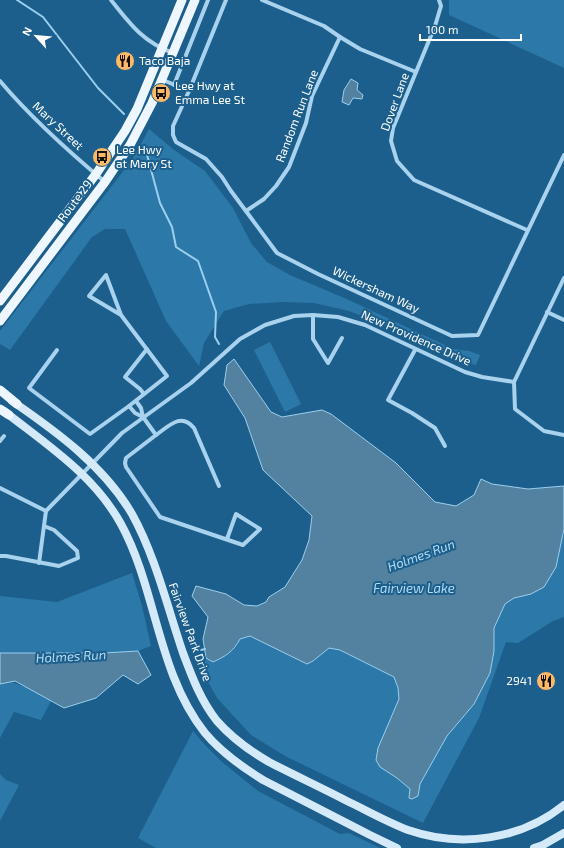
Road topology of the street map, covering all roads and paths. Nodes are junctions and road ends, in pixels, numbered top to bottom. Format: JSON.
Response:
{"nodes":[{"id":1,"x":111,"y":0,"type":"edge"},
{"id":2,"x":182,"y":0,"type":"edge"},
{"id":3,"x":195,"y":0,"type":"edge"},
{"id":4,"x":208,"y":0,"type":"edge"},
{"id":5,"x":226,"y":0,"type":"edge"},
{"id":6,"x":262,"y":0,"type":"edge"},
{"id":7,"x":439,"y":0,"type":"edge"},
{"id":8,"x":340,"y":37,"type":"junction"},
{"id":9,"x":162,"y":49,"type":"junction"},
{"id":10,"x":173,"y":53,"type":"junction"},
{"id":11,"x":416,"y":72,"type":"junction"},
{"id":12,"x":162,"y":80,"type":"junction"},
{"id":13,"x":0,"y":81,"type":"edge"},
{"id":14,"x":174,"y":84,"type":"junction"},
{"id":15,"x":189,"y":91,"type":"junction"},
{"id":16,"x":564,"y":154,"type":"edge"},
{"id":17,"x":96,"y":174,"type":"junction"},
{"id":18,"x":105,"y":182,"type":"junction"},
{"id":19,"x":246,"y":211,"type":"junction"},
{"id":20,"x":527,"y":230,"type":"junction"},
{"id":21,"x":564,"y":278,"type":"edge"},
{"id":22,"x":0,"y":301,"type":"edge"},
{"id":23,"x":547,"y":312,"type":"junction"},
{"id":24,"x":121,"y":315,"type":"junction"},
{"id":25,"x":313,"y":315,"type":"junction"},
{"id":26,"x":564,"y":320,"type":"edge"},
{"id":27,"x":0,"y":321,"type":"edge"},
{"id":28,"x":342,"y":338,"type":"dead end"},
{"id":29,"x":147,"y":349,"type":"junction"},
{"id":30,"x":57,"y":350,"type":"dead end"},
{"id":31,"x":415,"y":350,"type":"junction"},
{"id":32,"x":514,"y":382,"type":"junction"},
{"id":33,"x":0,"y":391,"type":"edge"},
{"id":34,"x":144,"y":394,"type":"junction"},
{"id":35,"x":136,"y":401,"type":"junction"},
{"id":36,"x":17,"y":404,"type":"joint"},
{"id":37,"x":129,"y":406,"type":"junction"},
{"id":38,"x":0,"y":408,"type":"edge"},
{"id":39,"x":8,"y":415,"type":"joint"},
{"id":40,"x":143,"y":417,"type":"junction"},
{"id":41,"x":156,"y":435,"type":"junction"},
{"id":42,"x":564,"y":435,"type":"edge"},
{"id":43,"x":4,"y":436,"type":"dead end"},
{"id":44,"x":0,"y":441,"type":"edge"},
{"id":45,"x":446,"y":446,"type":"dead end"},
{"id":46,"x":92,"y":463,"type":"junction"},
{"id":47,"x":82,"y":474,"type":"junction"},
{"id":48,"x":219,"y":486,"type":"dead end"},
{"id":49,"x":0,"y":488,"type":"edge"},
{"id":50,"x":46,"y":511,"type":"junction"},
{"id":51,"x":44,"y":526,"type":"junction"},
{"id":52,"x":227,"y":540,"type":"junction"},
{"id":53,"x":0,"y":556,"type":"edge"},
{"id":54,"x":38,"y":563,"type":"junction"},
{"id":55,"x":564,"y":805,"type":"edge"},
{"id":56,"x":564,"y":833,"type":"edge"},
{"id":57,"x":397,"y":848,"type":"edge"},
{"id":58,"x":534,"y":848,"type":"edge"}],
"edges":[{"from":1,"to":9,"type":"street"},
{"from":2,"to":9,"type":"main road","name":"Route 29"},
{"from":3,"to":10,"type":"main road","name":"Route 29"},
{"from":4,"to":14,"type":"street"},
{"from":5,"to":15,"type":"street","name":"Wickersham Way"},
{"from":6,"to":8,"type":"street"},
{"from":7,"to":11,"type":"street","name":"Dover Lane"},
{"from":8,"to":11,"type":"street"},
{"from":8,"to":19,"type":"street","name":"Random Run Lane"},
{"from":9,"to":10,"type":"street"},
{"from":9,"to":17,"type":"main road","name":"Route 29"},
{"from":10,"to":12,"type":"main road","name":"Route 29"},
{"from":11,"to":20,"type":"street","name":"Dover Lane"},
{"from":12,"to":14,"type":"street"},
{"from":12,"to":18,"type":"main road","name":"Route 29"},
{"from":13,"to":17,"type":"street","name":"Mary Street"},
{"from":14,"to":15,"type":"street"},
{"from":15,"to":19,"type":"street","name":"Wickersham Way"},
{"from":16,"to":20,"type":"street","name":"Wickersham Way"},
{"from":17,"to":18,"type":"street","name":"Mary Street"},
{"from":17,"to":22,"type":"main road","name":"Route 29"},
{"from":18,"to":27,"type":"main road","name":"Route 29"},
{"from":19,"to":20,"type":"street","name":"Wickersham Way"},
{"from":21,"to":23,"type":"street"},
{"from":23,"to":26,"type":"street"},
{"from":23,"to":32,"type":"street"},
{"from":24,"to":24,"type":"street"},
{"from":24,"to":29,"type":"street"},
{"from":25,"to":28,"type":"street"},
{"from":25,"to":31,"type":"street","name":"New Providence Drive"},
{"from":25,"to":40,"type":"street","name":"New Providence Drive"},
{"from":29,"to":34,"type":"street"},
{"from":29,"to":34,"type":"street"},
{"from":30,"to":37,"type":"street"},
{"from":31,"to":32,"type":"street","name":"New Providence Drive"},
{"from":31,"to":45,"type":"street"},
{"from":32,"to":42,"type":"street"},
{"from":33,"to":36,"type":"main road"},
{"from":34,"to":35,"type":"street"},
{"from":35,"to":37,"type":"street"},
{"from":35,"to":40,"type":"street"},
{"from":36,"to":46,"type":"main road","name":"Fairview Park Drive"},
{"from":37,"to":40,"type":"street"},
{"from":38,"to":39,"type":"main road"},
{"from":39,"to":47,"type":"main road"},
{"from":40,"to":41,"type":"street"},
{"from":40,"to":46,"type":"street","name":"New Providence Drive"},
{"from":41,"to":48,"type":"street"},
{"from":41,"to":52,"type":"street"},
{"from":43,"to":44,"type":"street"},
{"from":46,"to":47,"type":"street","name":"New Providence Drive"},
{"from":46,"to":55,"type":"main road","name":"Fairview Park Drive"},
{"from":47,"to":50,"type":"street","name":"New Providence Drive"},
{"from":47,"to":57,"type":"main road"},
{"from":49,"to":50,"type":"street"},
{"from":50,"to":51,"type":"street"},
{"from":51,"to":54,"type":"street"},
{"from":51,"to":54,"type":"street"},
{"from":52,"to":52,"type":"street"},
{"from":53,"to":54,"type":"street"},
{"from":56,"to":58,"type":"main road"}]}
